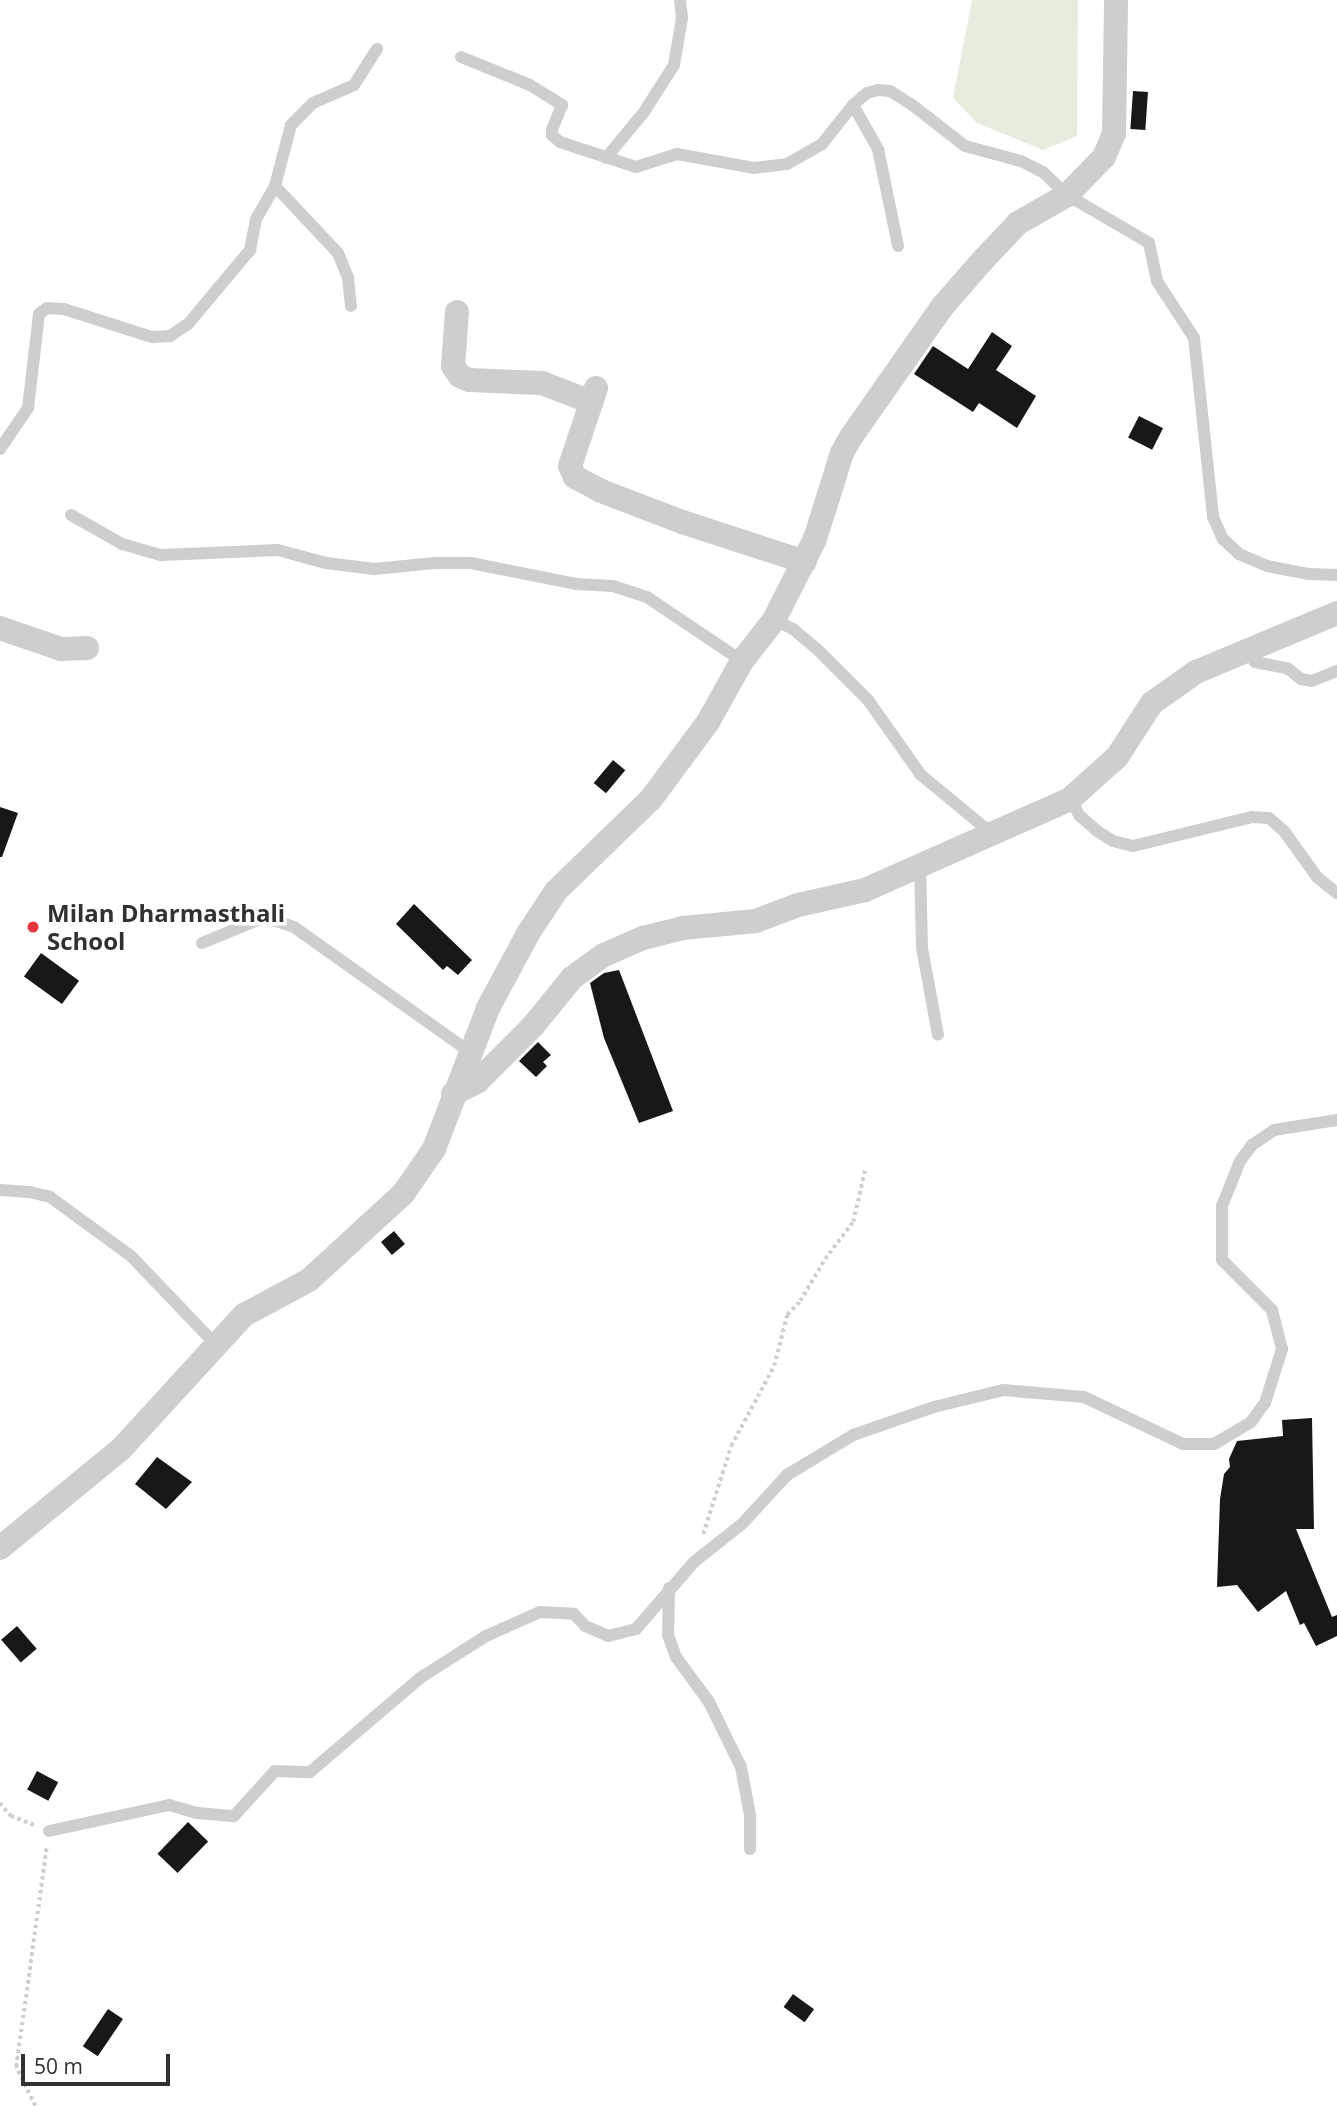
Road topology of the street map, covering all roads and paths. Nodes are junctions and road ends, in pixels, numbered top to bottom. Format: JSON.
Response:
{"nodes":[{"id":1,"x":680,"y":0,"type":"edge"},
{"id":2,"x":1116,"y":0,"type":"edge"},
{"id":3,"x":377,"y":49,"type":"dead end"},
{"id":4,"x":461,"y":57,"type":"dead end"},
{"id":5,"x":853,"y":105,"type":"junction"},
{"id":6,"x":606,"y":158,"type":"junction"},
{"id":7,"x":275,"y":186,"type":"junction"},
{"id":8,"x":1067,"y":195,"type":"junction"},
{"id":9,"x":898,"y":246,"type":"dead end"},
{"id":10,"x":351,"y":306,"type":"dead end"},
{"id":11,"x":457,"y":312,"type":"dead end"},
{"id":12,"x":0,"y":449,"type":"edge"},
{"id":13,"x":71,"y":515,"type":"dead end"},
{"id":14,"x":805,"y":562,"type":"junction"},
{"id":15,"x":1337,"y":575,"type":"edge"},
{"id":16,"x":1337,"y":613,"type":"edge"},
{"id":17,"x":774,"y":620,"type":"junction"},
{"id":18,"x":0,"y":628,"type":"edge"},
{"id":19,"x":86,"y":648,"type":"dead end"},
{"id":20,"x":1247,"y":650,"type":"junction"},
{"id":21,"x":742,"y":661,"type":"junction"},
{"id":22,"x":1337,"y":671,"type":"edge"},
{"id":23,"x":1070,"y":799,"type":"junction"},
{"id":24,"x":990,"y":832,"type":"junction"},
{"id":25,"x":920,"y":866,"type":"junction"},
{"id":26,"x":1337,"y":893,"type":"edge"},
{"id":27,"x":202,"y":943,"type":"dead end"},
{"id":28,"x":938,"y":1035,"type":"dead end"},
{"id":29,"x":470,"y":1052,"type":"junction"},
{"id":30,"x":453,"y":1094,"type":"junction"},
{"id":31,"x":1337,"y":1121,"type":"edge"},
{"id":32,"x":866,"y":1170,"type":"dead end"},
{"id":33,"x":0,"y":1190,"type":"edge"},
{"id":34,"x":215,"y":1344,"type":"junction"},
{"id":35,"x":0,"y":1548,"type":"edge"},
{"id":36,"x":694,"y":1562,"type":"junction"},
{"id":37,"x":669,"y":1588,"type":"junction"},
{"id":38,"x":0,"y":1803,"type":"edge"},
{"id":39,"x":49,"y":1831,"type":"junction"},
{"id":40,"x":750,"y":1849,"type":"dead end"},
{"id":41,"x":35,"y":2106,"type":"edge"}],
"edges":[{"from":1,"to":6,"type":"lane"},
{"from":2,"to":8,"type":"street"},
{"from":3,"to":7,"type":"lane"},
{"from":4,"to":6,"type":"lane"},
{"from":5,"to":6,"type":"lane"},
{"from":5,"to":8,"type":"lane"},
{"from":5,"to":9,"type":"lane"},
{"from":7,"to":10,"type":"lane"},
{"from":7,"to":12,"type":"lane"},
{"from":8,"to":14,"type":"street"},
{"from":8,"to":15,"type":"lane"},
{"from":11,"to":14,"type":"street"},
{"from":13,"to":21,"type":"lane"},
{"from":14,"to":17,"type":"street"},
{"from":16,"to":20,"type":"street"},
{"from":17,"to":21,"type":"street"},
{"from":17,"to":24,"type":"lane"},
{"from":18,"to":19,"type":"street"},
{"from":20,"to":22,"type":"lane"},
{"from":20,"to":23,"type":"street"},
{"from":21,"to":29,"type":"street"},
{"from":23,"to":24,"type":"street"},
{"from":23,"to":26,"type":"lane"},
{"from":24,"to":25,"type":"street"},
{"from":25,"to":28,"type":"lane"},
{"from":25,"to":30,"type":"street"},
{"from":27,"to":29,"type":"lane"},
{"from":29,"to":30,"type":"street"},
{"from":30,"to":34,"type":"street"},
{"from":31,"to":36,"type":"lane"},
{"from":32,"to":36,"type":"path"},
{"from":33,"to":34,"type":"lane"},
{"from":34,"to":35,"type":"street"},
{"from":36,"to":37,"type":"lane"},
{"from":37,"to":39,"type":"lane"},
{"from":37,"to":40,"type":"lane"},
{"from":38,"to":39,"type":"path"},
{"from":39,"to":41,"type":"path"}]}
